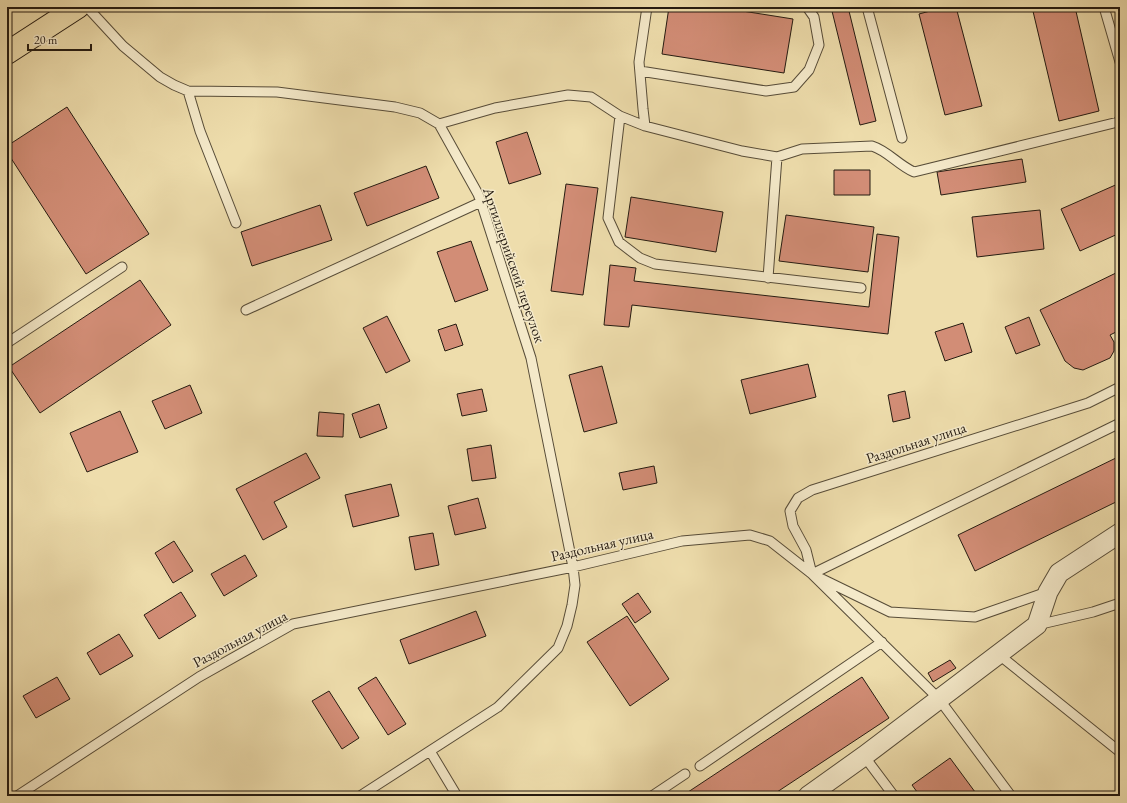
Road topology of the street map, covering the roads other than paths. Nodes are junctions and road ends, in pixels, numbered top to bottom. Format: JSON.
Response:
{"nodes":[{"id":1,"x":78,"y":7,"type":"edge"},
{"id":2,"x":87,"y":7,"type":"edge"},
{"id":3,"x":647,"y":7,"type":"edge"},
{"id":4,"x":807,"y":7,"type":"edge"},
{"id":5,"x":867,"y":7,"type":"edge"},
{"id":6,"x":1104,"y":7,"type":"edge"},
{"id":7,"x":7,"y":53,"type":"edge"},
{"id":8,"x":1120,"y":62,"type":"edge"},
{"id":9,"x":640,"y":70,"type":"junction"},
{"id":10,"x":188,"y":91,"type":"junction"},
{"id":11,"x":620,"y":116,"type":"junction"},
{"id":12,"x":1120,"y":119,"type":"edge"},
{"id":13,"x":439,"y":124,"type":"junction"},
{"id":14,"x":645,"y":126,"type":"junction"},
{"id":15,"x":902,"y":138,"type":"dead end"},
{"id":16,"x":777,"y":157,"type":"junction"},
{"id":17,"x":481,"y":202,"type":"junction"},
{"id":18,"x":236,"y":222,"type":"dead end"},
{"id":19,"x":122,"y":267,"type":"dead end"},
{"id":20,"x":768,"y":278,"type":"junction"},
{"id":21,"x":861,"y":288,"type":"dead end"},
{"id":22,"x":246,"y":310,"type":"dead end"},
{"id":23,"x":7,"y":343,"type":"edge"},
{"id":24,"x":1120,"y":387,"type":"edge"},
{"id":25,"x":1120,"y":423,"type":"edge"},
{"id":26,"x":1120,"y":533,"type":"edge"},
{"id":27,"x":573,"y":567,"type":"junction"},
{"id":28,"x":812,"y":574,"type":"junction"},
{"id":29,"x":1048,"y":592,"type":"junction"},
{"id":30,"x":1120,"y":603,"type":"edge"},
{"id":31,"x":1037,"y":625,"type":"junction"},
{"id":32,"x":882,"y":642,"type":"junction"},
{"id":33,"x":998,"y":654,"type":"junction"},
{"id":34,"x":940,"y":699,"type":"junction"},
{"id":35,"x":430,"y":751,"type":"junction"},
{"id":36,"x":1120,"y":752,"type":"edge"},
{"id":37,"x":864,"y":756,"type":"junction"},
{"id":38,"x":700,"y":766,"type":"dead end"},
{"id":39,"x":685,"y":774,"type":"dead end"},
{"id":40,"x":17,"y":796,"type":"edge"},
{"id":41,"x":360,"y":796,"type":"edge"},
{"id":42,"x":457,"y":796,"type":"edge"},
{"id":43,"x":652,"y":796,"type":"edge"},
{"id":44,"x":808,"y":796,"type":"edge"},
{"id":45,"x":894,"y":796,"type":"edge"},
{"id":46,"x":1011,"y":796,"type":"edge"}],
"edges":[{"from":1,"to":7,"type":"main road"},
{"from":2,"to":10,"type":"lane"},
{"from":3,"to":9,"type":"lane"},
{"from":4,"to":9,"type":"lane"},
{"from":5,"to":15,"type":"lane"},
{"from":6,"to":8,"type":"lane"},
{"from":9,"to":14,"type":"lane"},
{"from":10,"to":13,"type":"lane"},
{"from":10,"to":18,"type":"lane"},
{"from":11,"to":13,"type":"lane"},
{"from":11,"to":14,"type":"lane"},
{"from":11,"to":20,"type":"lane"},
{"from":12,"to":16,"type":"lane"},
{"from":13,"to":17,"type":"lane","name":"Артиллерийский переулок"},
{"from":14,"to":16,"type":"lane"},
{"from":16,"to":20,"type":"lane"},
{"from":17,"to":22,"type":"lane"},
{"from":17,"to":27,"type":"lane","name":"Артиллерийский переулок"},
{"from":19,"to":23,"type":"lane"},
{"from":20,"to":21,"type":"lane"},
{"from":24,"to":28,"type":"lane","name":"Раздольная улица"},
{"from":25,"to":28,"type":"lane"},
{"from":26,"to":29,"type":"street"},
{"from":27,"to":28,"type":"lane","name":"Раздольная улица"},
{"from":27,"to":35,"type":"lane","name":"Артиллерийский переулок"},
{"from":27,"to":40,"type":"lane","name":"Раздольная улица"},
{"from":28,"to":29,"type":"lane"},
{"from":28,"to":32,"type":"lane"},
{"from":29,"to":31,"type":"street"},
{"from":30,"to":31,"type":"lane"},
{"from":31,"to":33,"type":"street"},
{"from":32,"to":34,"type":"lane"},
{"from":32,"to":38,"type":"lane"},
{"from":33,"to":34,"type":"street"},
{"from":33,"to":36,"type":"lane"},
{"from":34,"to":37,"type":"street"},
{"from":34,"to":46,"type":"lane"},
{"from":35,"to":41,"type":"lane","name":"Артиллерийский переулок"},
{"from":35,"to":42,"type":"lane"},
{"from":37,"to":44,"type":"street"},
{"from":37,"to":45,"type":"lane"},
{"from":39,"to":43,"type":"lane"}]}
